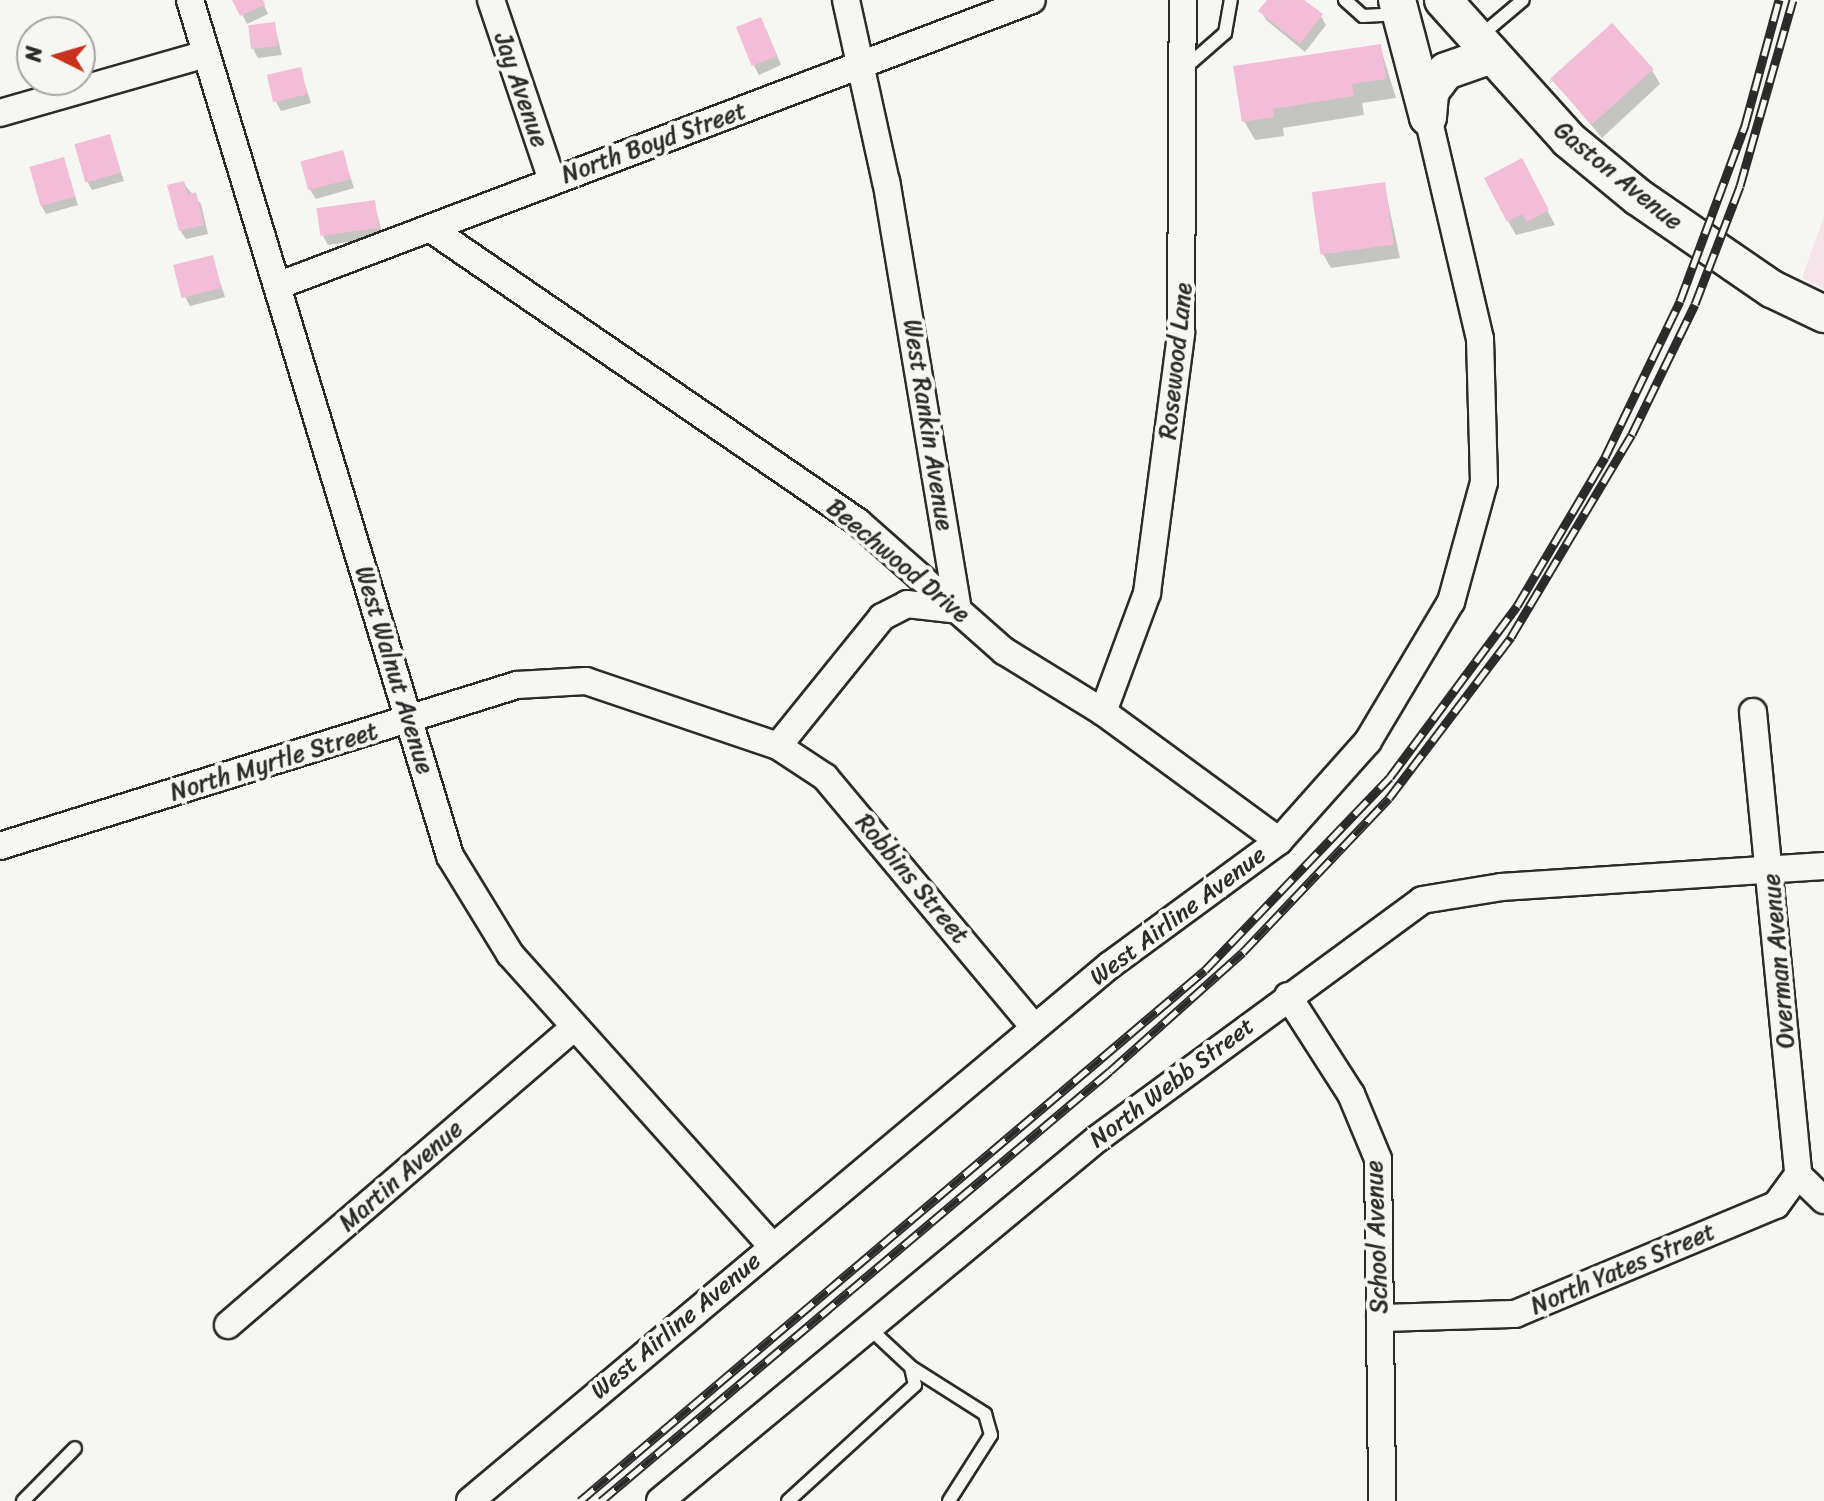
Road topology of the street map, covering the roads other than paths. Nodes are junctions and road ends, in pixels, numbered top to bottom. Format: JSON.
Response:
{"nodes":[{"id":1,"x":190,"y":0,"type":"edge"},
{"id":2,"x":491,"y":0,"type":"edge"},
{"id":3,"x":846,"y":0,"type":"edge"},
{"id":4,"x":1032,"y":0,"type":"edge"},
{"id":5,"x":1183,"y":0,"type":"edge"},
{"id":6,"x":1231,"y":0,"type":"edge"},
{"id":7,"x":1345,"y":0,"type":"edge"},
{"id":8,"x":1523,"y":0,"type":"edge"},
{"id":9,"x":1447,"y":5,"type":"edge"},
{"id":10,"x":1398,"y":7,"type":"edge"},
{"id":11,"x":1482,"y":48,"type":"junction"},
{"id":12,"x":206,"y":54,"type":"junction"},
{"id":13,"x":861,"y":67,"type":"junction"},
{"id":14,"x":1186,"y":67,"type":"junction"},
{"id":15,"x":1417,"y":74,"type":"junction"},
{"id":16,"x":0,"y":113,"type":"edge"},
{"id":17,"x":1428,"y":117,"type":"junction"},
{"id":18,"x":552,"y":180,"type":"junction"},
{"id":19,"x":434,"y":231,"type":"junction"},
{"id":20,"x":277,"y":286,"type":"junction"},
{"id":21,"x":1824,"y":314,"type":"edge"},
{"id":22,"x":958,"y":610,"type":"junction"},
{"id":23,"x":1103,"y":712,"type":"junction"},
{"id":24,"x":1753,"y":712,"type":"dead end"},
{"id":25,"x":410,"y":720,"type":"junction"},
{"id":26,"x":778,"y":746,"type":"junction"},
{"id":27,"x":1279,"y":841,"type":"junction"},
{"id":28,"x":0,"y":846,"type":"edge"},
{"id":29,"x":1824,"y":866,"type":"edge"},
{"id":30,"x":1771,"y":870,"type":"junction"},
{"id":31,"x":1288,"y":996,"type":"junction"},
{"id":32,"x":574,"y":1027,"type":"junction"},
{"id":33,"x":1034,"y":1027,"type":"junction"},
{"id":34,"x":1798,"y":1175,"type":"junction"},
{"id":35,"x":1824,"y":1200,"type":"edge"},
{"id":36,"x":771,"y":1245,"type":"junction"},
{"id":37,"x":1380,"y":1318,"type":"junction"},
{"id":38,"x":228,"y":1325,"type":"dead end"},
{"id":39,"x":869,"y":1328,"type":"junction"},
{"id":40,"x":911,"y":1367,"type":"junction"},
{"id":41,"x":75,"y":1448,"type":"dead end"},
{"id":42,"x":23,"y":1501,"type":"edge"},
{"id":43,"x":470,"y":1501,"type":"edge"},
{"id":44,"x":660,"y":1501,"type":"edge"},
{"id":45,"x":788,"y":1501,"type":"edge"},
{"id":46,"x":949,"y":1501,"type":"edge"},
{"id":47,"x":1382,"y":1501,"type":"edge"}],
"edges":[{"from":1,"to":12,"type":"street","name":"West Walnut Avenue"},
{"from":2,"to":18,"type":"street","name":"Jay Avenue"},
{"from":3,"to":13,"type":"street","name":"West Rankin Avenue"},
{"from":4,"to":13,"type":"street","name":"North Boyd Street"},
{"from":5,"to":14,"type":"street","name":"Rosewood Lane"},
{"from":6,"to":14,"type":"lane"},
{"from":7,"to":10,"type":"lane"},
{"from":8,"to":11,"type":"lane"},
{"from":9,"to":11,"type":"main road","name":"Gaston Avenue"},
{"from":9,"to":15,"type":"main road"},
{"from":10,"to":15,"type":"main road"},
{"from":11,"to":17,"type":"main road"},
{"from":11,"to":21,"type":"main road","name":"Gaston Avenue"},
{"from":12,"to":16,"type":"street"},
{"from":12,"to":20,"type":"street","name":"West Walnut Avenue"},
{"from":13,"to":18,"type":"street","name":"North Boyd Street"},
{"from":13,"to":22,"type":"street","name":"West Rankin Avenue"},
{"from":14,"to":23,"type":"street","name":"Rosewood Lane"},
{"from":15,"to":17,"type":"main road"},
{"from":17,"to":27,"type":"street","name":"West Airline Avenue"},
{"from":18,"to":19,"type":"street","name":"North Boyd Street"},
{"from":19,"to":20,"type":"street","name":"North Boyd Street"},
{"from":19,"to":22,"type":"street","name":"Beechwood Drive"},
{"from":20,"to":25,"type":"street","name":"West Walnut Avenue"},
{"from":22,"to":23,"type":"street","name":"Beechwood Drive"},
{"from":22,"to":26,"type":"street"},
{"from":23,"to":27,"type":"street","name":"Beechwood Drive"},
{"from":24,"to":30,"type":"street","name":"Overman Avenue"},
{"from":25,"to":26,"type":"street","name":"North Myrtle Street"},
{"from":25,"to":28,"type":"street","name":"North Myrtle Street"},
{"from":25,"to":32,"type":"street","name":"West Walnut Avenue"},
{"from":26,"to":33,"type":"street","name":"Robbins Street"},
{"from":27,"to":33,"type":"street","name":"West Airline Avenue"},
{"from":29,"to":30,"type":"street","name":"North Webb Street"},
{"from":30,"to":31,"type":"street","name":"North Webb Street"},
{"from":30,"to":34,"type":"street","name":"Overman Avenue"},
{"from":31,"to":37,"type":"street","name":"School Avenue"},
{"from":31,"to":39,"type":"street","name":"North Webb Street"},
{"from":32,"to":36,"type":"street","name":"West Walnut Avenue"},
{"from":32,"to":38,"type":"street","name":"Martin Avenue"},
{"from":33,"to":36,"type":"street","name":"West Airline Avenue"},
{"from":34,"to":35,"type":"street"},
{"from":34,"to":37,"type":"street","name":"North Yates Street"},
{"from":36,"to":43,"type":"street","name":"West Airline Avenue"},
{"from":37,"to":47,"type":"street","name":"School Avenue"},
{"from":39,"to":40,"type":"lane"},
{"from":39,"to":44,"type":"street","name":"North Webb Street"},
{"from":40,"to":45,"type":"lane"},
{"from":40,"to":46,"type":"lane"},
{"from":41,"to":42,"type":"lane"}]}
